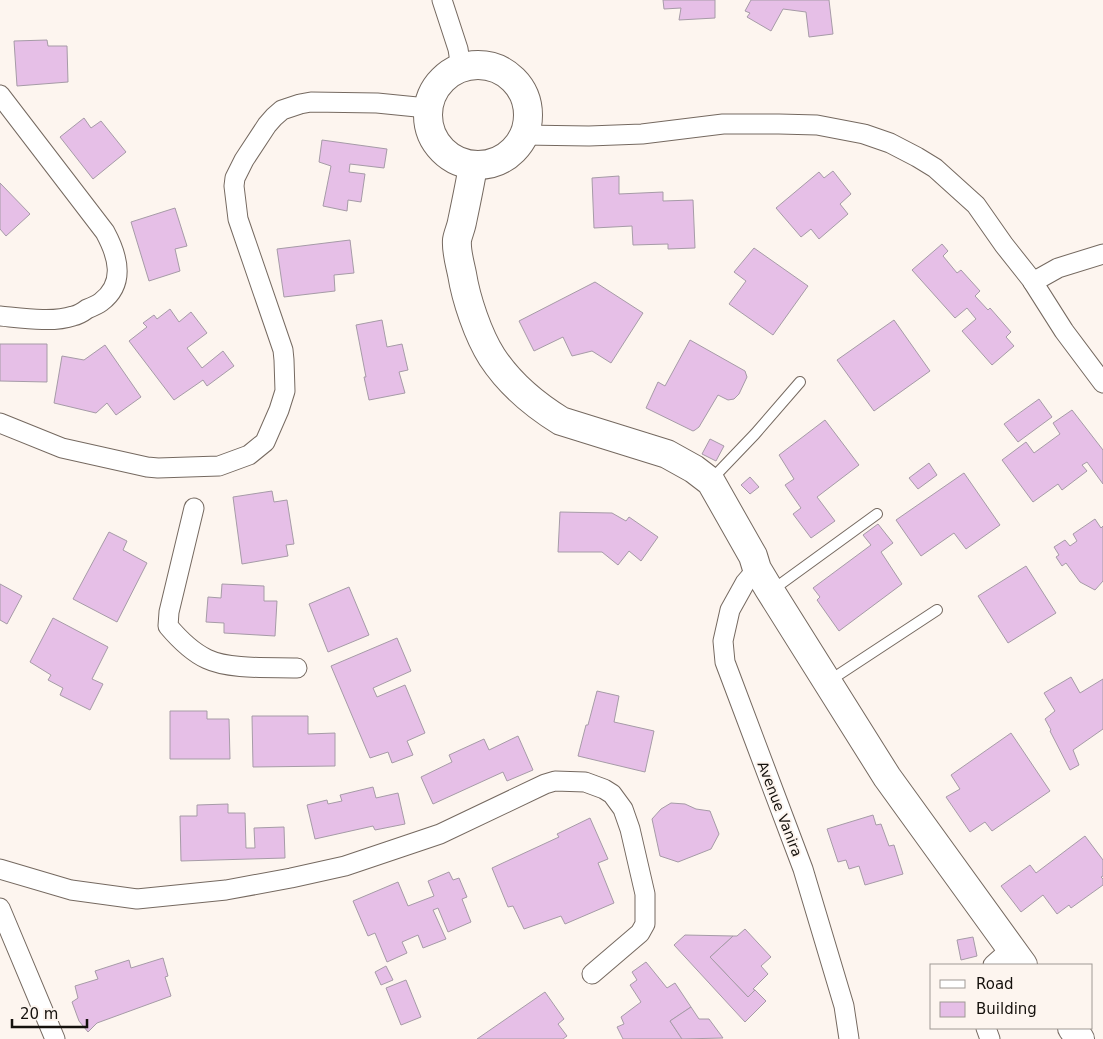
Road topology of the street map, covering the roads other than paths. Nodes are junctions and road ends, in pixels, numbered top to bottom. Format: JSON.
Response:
{"nodes":[{"id":1,"x":442,"y":0,"type":"edge"},
{"id":2,"x":461,"y":68,"type":"junction"},
{"id":3,"x":0,"y":95,"type":"edge"},
{"id":4,"x":428,"y":108,"type":"junction"},
{"id":5,"x":523,"y":135,"type":"junction"},
{"id":6,"x":473,"y":166,"type":"junction"},
{"id":7,"x":1103,"y":254,"type":"edge"},
{"id":8,"x":1034,"y":282,"type":"junction"},
{"id":9,"x":0,"y":316,"type":"edge"},
{"id":10,"x":800,"y":382,"type":"dead end"},
{"id":11,"x":1103,"y":383,"type":"edge"},
{"id":12,"x":0,"y":423,"type":"edge"},
{"id":13,"x":710,"y":481,"type":"junction"},
{"id":14,"x":194,"y":508,"type":"dead end"},
{"id":15,"x":877,"y":514,"type":"dead end"},
{"id":16,"x":758,"y":581,"type":"junction"},
{"id":17,"x":937,"y":610,"type":"dead end"},
{"id":18,"x":297,"y":668,"type":"dead end"},
{"id":19,"x":827,"y":682,"type":"junction"},
{"id":20,"x":0,"y":869,"type":"edge"},
{"id":21,"x":0,"y":908,"type":"edge"},
{"id":22,"x":1009,"y":960,"type":"edge"},
{"id":23,"x":592,"y":974,"type":"dead end"},
{"id":24,"x":55,"y":1039,"type":"edge"},
{"id":25,"x":849,"y":1039,"type":"edge"}],
"edges":[{"from":1,"to":2,"type":"street"},
{"from":2,"to":4,"type":"main road"},
{"from":2,"to":5,"type":"main road"},
{"from":3,"to":9,"type":"street"},
{"from":4,"to":6,"type":"main road"},
{"from":4,"to":12,"type":"street"},
{"from":5,"to":6,"type":"main road"},
{"from":5,"to":8,"type":"street"},
{"from":6,"to":13,"type":"main road"},
{"from":7,"to":8,"type":"street"},
{"from":8,"to":11,"type":"street"},
{"from":10,"to":13,"type":"lane"},
{"from":13,"to":16,"type":"main road"},
{"from":14,"to":18,"type":"street"},
{"from":15,"to":16,"type":"lane"},
{"from":16,"to":19,"type":"main road"},
{"from":16,"to":25,"type":"street","name":"Avenue Vanira"},
{"from":17,"to":19,"type":"lane"},
{"from":19,"to":22,"type":"main road"},
{"from":20,"to":23,"type":"street"},
{"from":21,"to":24,"type":"street"}]}
